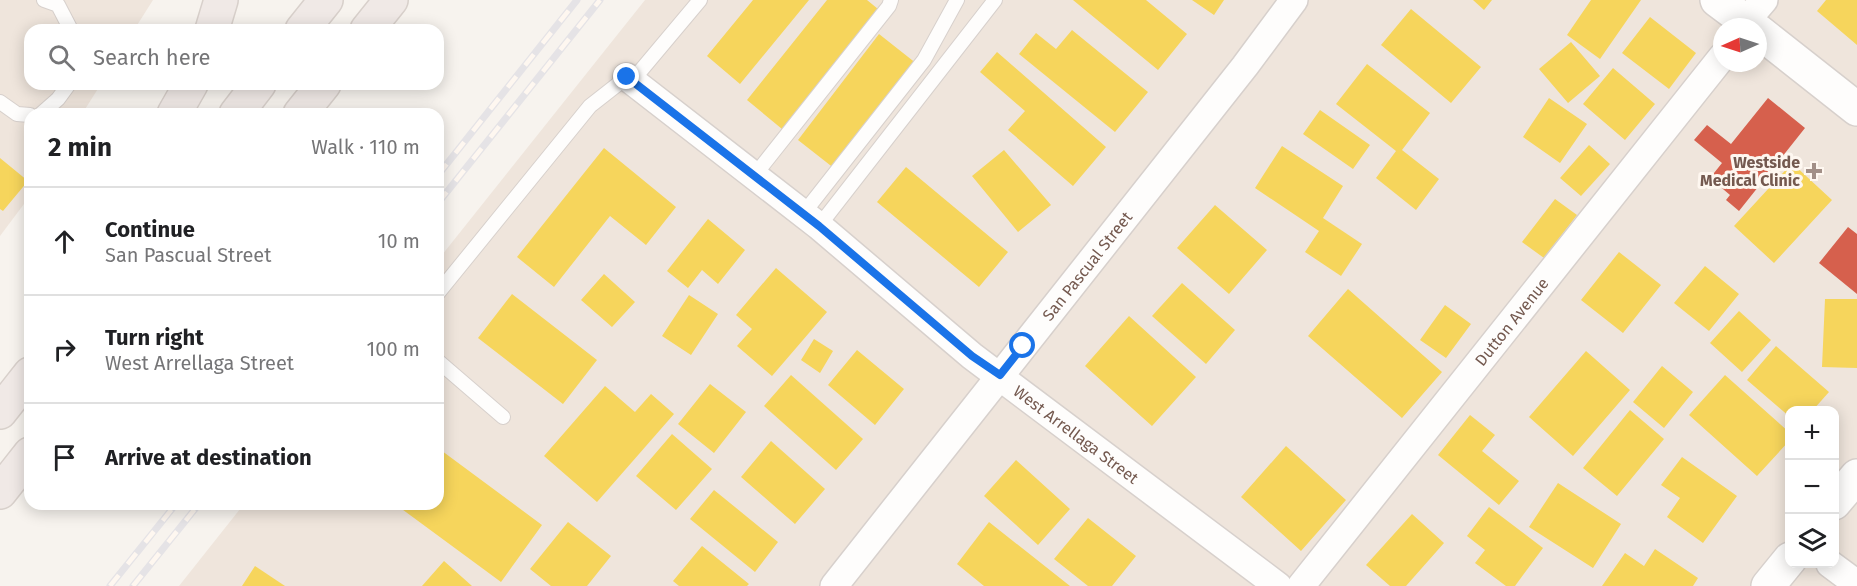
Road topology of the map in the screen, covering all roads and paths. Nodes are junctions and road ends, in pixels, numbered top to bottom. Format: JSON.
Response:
{"nodes":[{"id":1,"x":44,"y":0,"type":"edge"},
{"id":2,"x":221,"y":0,"type":"edge"},
{"id":3,"x":326,"y":0,"type":"edge"},
{"id":4,"x":391,"y":0,"type":"edge"},
{"id":5,"x":700,"y":0,"type":"edge"},
{"id":6,"x":891,"y":0,"type":"edge"},
{"id":7,"x":957,"y":0,"type":"edge"},
{"id":8,"x":995,"y":0,"type":"edge"},
{"id":9,"x":1294,"y":0,"type":"edge"},
{"id":10,"x":1717,"y":0,"type":"edge"},
{"id":11,"x":1747,"y":18,"type":"edge"},
{"id":12,"x":68,"y":24,"type":"edge"},
{"id":13,"x":214,"y":24,"type":"edge"},
{"id":14,"x":307,"y":24,"type":"edge"},
{"id":15,"x":372,"y":24,"type":"edge"},
{"id":16,"x":1767,"y":34,"type":"edge"},
{"id":17,"x":1713,"y":68,"type":"edge"},
{"id":18,"x":629,"y":79,"type":"junction"},
{"id":19,"x":65,"y":90,"type":"edge"},
{"id":20,"x":188,"y":90,"type":"edge"},
{"id":21,"x":255,"y":90,"type":"edge"},
{"id":22,"x":319,"y":90,"type":"edge"},
{"id":23,"x":0,"y":102,"type":"edge"},
{"id":24,"x":48,"y":108,"type":"edge"},
{"id":25,"x":177,"y":108,"type":"edge"},
{"id":26,"x":241,"y":108,"type":"edge"},
{"id":27,"x":305,"y":108,"type":"edge"},
{"id":28,"x":1857,"y":110,"type":"edge"},
{"id":29,"x":24,"y":115,"type":"edge"},
{"id":30,"x":754,"y":176,"type":"junction"},
{"id":31,"x":811,"y":220,"type":"junction"},
{"id":32,"x":444,"y":286,"type":"edge"},
{"id":33,"x":444,"y":366,"type":"edge"},
{"id":34,"x":1000,"y":375,"type":"junction"},
{"id":35,"x":24,"y":382,"type":"edge"},
{"id":36,"x":0,"y":412,"type":"edge"},
{"id":37,"x":503,"y":417,"type":"dead end"},
{"id":38,"x":24,"y":462,"type":"edge"},
{"id":39,"x":1857,"y":476,"type":"edge"},
{"id":40,"x":0,"y":492,"type":"edge"},
{"id":41,"x":1839,"y":497,"type":"edge"},
{"id":42,"x":1785,"y":564,"type":"edge"},
{"id":43,"x":1835,"y":568,"type":"edge"},
{"id":44,"x":1857,"y":584,"type":"edge"},
{"id":45,"x":834,"y":586,"type":"edge"},
{"id":46,"x":1278,"y":586,"type":"edge"},
{"id":47,"x":1301,"y":586,"type":"edge"},
{"id":48,"x":1768,"y":586,"type":"edge"}],
"edges":[{"from":1,"to":12,"type":"lane"},
{"from":2,"to":13,"type":"highway"},
{"from":3,"to":14,"type":"highway"},
{"from":4,"to":15,"type":"highway"},
{"from":5,"to":18,"type":"lane"},
{"from":6,"to":30,"type":"lane"},
{"from":7,"to":31,"type":"lane"},
{"from":8,"to":31,"type":"lane"},
{"from":9,"to":34,"type":"street","name":"San Pascual Street"},
{"from":10,"to":11,"type":"street"},
{"from":16,"to":28,"type":"street"},
{"from":17,"to":47,"type":"street","name":"Dutton Avenue"},
{"from":18,"to":30,"type":"street","name":"West Arrellaga Street"},
{"from":18,"to":32,"type":"lane"},
{"from":19,"to":24,"type":"lane"},
{"from":20,"to":25,"type":"highway"},
{"from":21,"to":26,"type":"highway"},
{"from":22,"to":27,"type":"highway"},
{"from":23,"to":29,"type":"lane"},
{"from":30,"to":31,"type":"street","name":"West Arrellaga Street"},
{"from":31,"to":34,"type":"street","name":"West Arrellaga Street"},
{"from":33,"to":37,"type":"lane"},
{"from":34,"to":45,"type":"street","name":"San Pascual Street"},
{"from":34,"to":46,"type":"street","name":"West Arrellaga Street"},
{"from":35,"to":36,"type":"highway"},
{"from":38,"to":40,"type":"highway"},
{"from":39,"to":41,"type":"street"},
{"from":42,"to":48,"type":"street"},
{"from":43,"to":44,"type":"street"}]}
